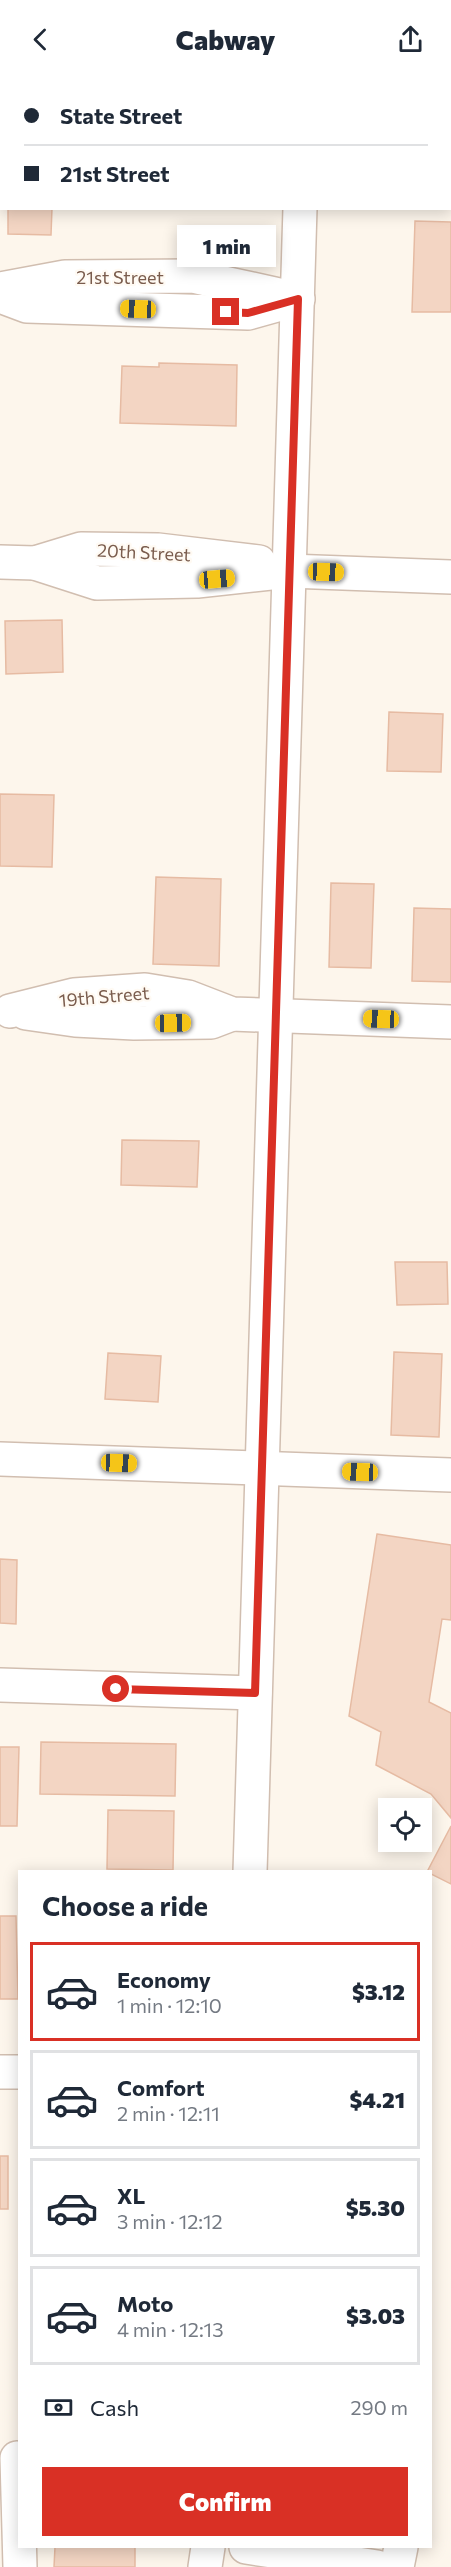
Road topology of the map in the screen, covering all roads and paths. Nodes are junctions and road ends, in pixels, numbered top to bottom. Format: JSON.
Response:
{"nodes":[{"id":1,"x":300,"y":210,"type":"edge"},
{"id":2,"x":0,"y":289,"type":"edge"},
{"id":3,"x":0,"y":296,"type":"edge"},
{"id":4,"x":298,"y":299,"type":"junction"},
{"id":5,"x":0,"y":562,"type":"edge"},
{"id":6,"x":289,"y":571,"type":"junction"},
{"id":7,"x":451,"y":577,"type":"edge"},
{"id":8,"x":5,"y":1010,"type":"edge"},
{"id":9,"x":276,"y":1015,"type":"junction"},
{"id":10,"x":451,"y":1022,"type":"edge"},
{"id":11,"x":0,"y":1459,"type":"edge"},
{"id":12,"x":262,"y":1468,"type":"junction"},
{"id":13,"x":451,"y":1474,"type":"edge"},
{"id":14,"x":0,"y":1685,"type":"edge"},
{"id":15,"x":255,"y":1693,"type":"junction"},
{"id":16,"x":250,"y":1870,"type":"edge"},
{"id":17,"x":0,"y":2072,"type":"edge"},
{"id":18,"x":18,"y":2072,"type":"edge"},
{"id":19,"x":12,"y":2458,"type":"edge"},
{"id":20,"x":18,"y":2540,"type":"edge"},
{"id":21,"x":19,"y":2548,"type":"edge"},
{"id":22,"x":208,"y":2548,"type":"edge"},
{"id":23,"x":253,"y":2548,"type":"edge"},
{"id":24,"x":401,"y":2548,"type":"edge"},
{"id":25,"x":20,"y":2567,"type":"edge"},
{"id":26,"x":205,"y":2567,"type":"edge"},
{"id":27,"x":377,"y":2567,"type":"edge"},
{"id":28,"x":397,"y":2567,"type":"edge"}],
"edges":[{"from":1,"to":4,"type":"street"},
{"from":2,"to":4,"type":"street","name":"21st Street"},
{"from":3,"to":4,"type":"street","name":"21st Street"},
{"from":4,"to":6,"type":"street"},
{"from":5,"to":6,"type":"street","name":"20th Street"},
{"from":6,"to":7,"type":"street","name":"20th Street"},
{"from":6,"to":9,"type":"street"},
{"from":8,"to":9,"type":"street","name":"19th Street"},
{"from":9,"to":10,"type":"street","name":"19th Street"},
{"from":9,"to":12,"type":"street"},
{"from":11,"to":12,"type":"street"},
{"from":12,"to":13,"type":"street"},
{"from":12,"to":15,"type":"street"},
{"from":14,"to":15,"type":"street"},
{"from":15,"to":16,"type":"street"},
{"from":17,"to":18,"type":"street"},
{"from":19,"to":20,"type":"street"},
{"from":21,"to":25,"type":"street"},
{"from":22,"to":26,"type":"street"},
{"from":23,"to":27,"type":"street"},
{"from":24,"to":28,"type":"street"}]}
